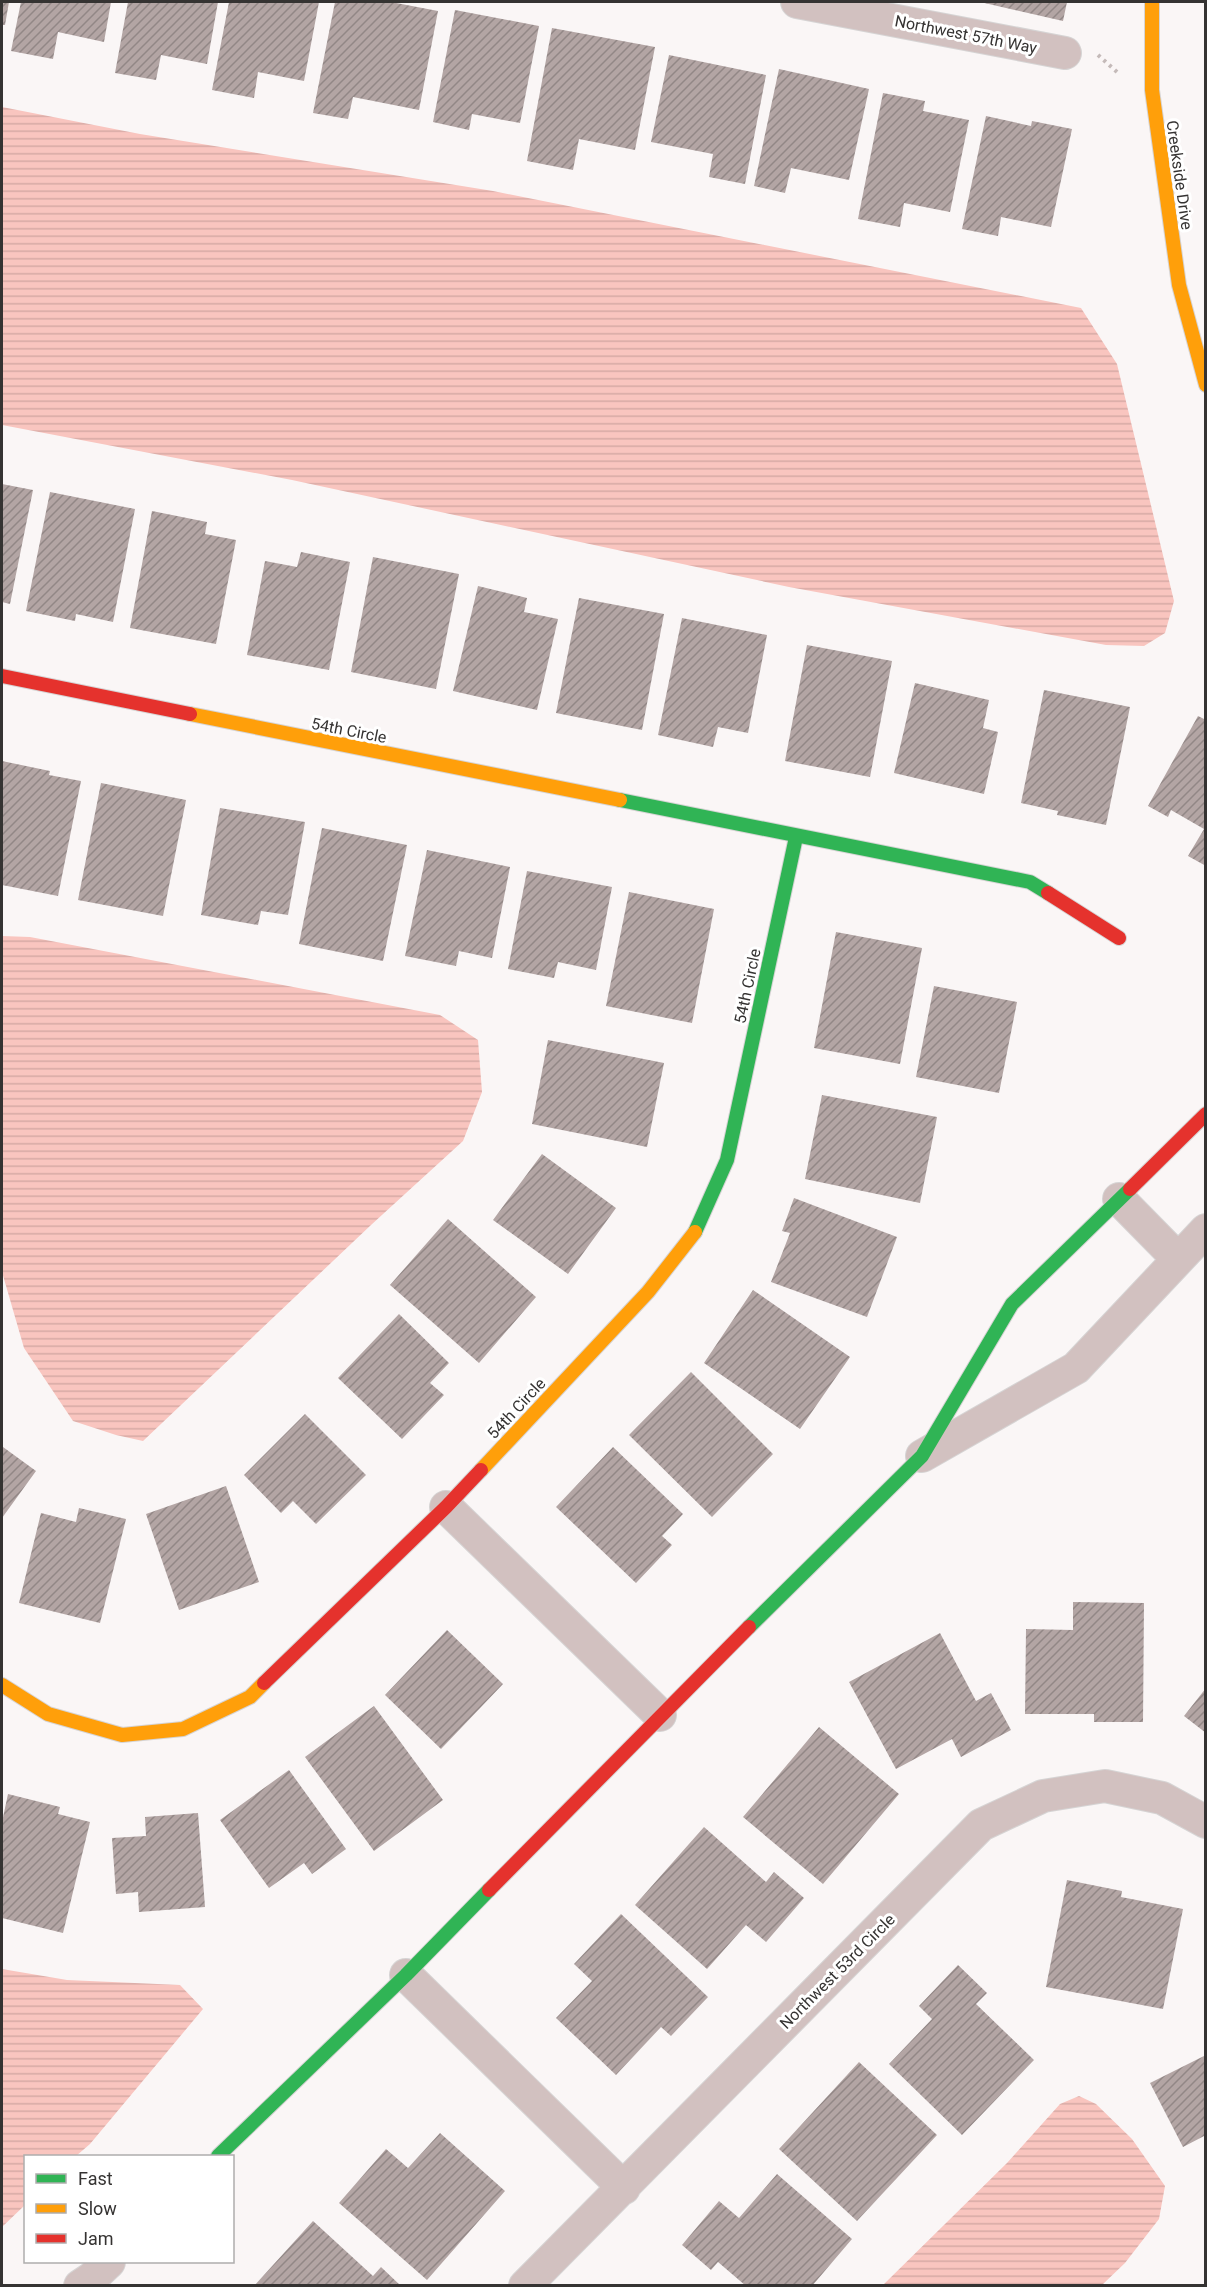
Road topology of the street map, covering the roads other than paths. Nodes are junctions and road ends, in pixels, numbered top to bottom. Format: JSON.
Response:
{"nodes":[{"id":1,"x":797,"y":2,"type":"edge"},
{"id":2,"x":1152,"y":2,"type":"edge"},
{"id":3,"x":878,"y":9,"type":"edge"},
{"id":4,"x":1065,"y":53,"type":"dead end"},
{"id":5,"x":1206,"y":385,"type":"edge"},
{"id":6,"x":2,"y":676,"type":"edge"},
{"id":7,"x":796,"y":837,"type":"junction"},
{"id":8,"x":1119,"y":938,"type":"dead end"},
{"id":9,"x":1206,"y":1114,"type":"edge"},
{"id":10,"x":1119,"y":1199,"type":"junction"},
{"id":11,"x":1206,"y":1230,"type":"edge"},
{"id":12,"x":1178,"y":1259,"type":"junction"},
{"id":13,"x":922,"y":1456,"type":"junction"},
{"id":14,"x":446,"y":1507,"type":"junction"},
{"id":15,"x":2,"y":1684,"type":"edge"},
{"id":16,"x":660,"y":1715,"type":"junction"},
{"id":17,"x":1206,"y":1822,"type":"edge"},
{"id":18,"x":406,"y":1975,"type":"junction"},
{"id":19,"x":220,"y":2155,"type":"edge"},
{"id":20,"x":624,"y":2188,"type":"junction"},
{"id":21,"x":108,"y":2263,"type":"edge"},
{"id":22,"x":81,"y":2286,"type":"edge"},
{"id":23,"x":525,"y":2286,"type":"edge"}],
"edges":[{"from":1,"to":3,"type":"street","name":"Northwest 57th Way"},
{"from":2,"to":5,"type":"street","name":"Creekside Drive"},
{"from":3,"to":4,"type":"street","name":"Northwest 57th Way"},
{"from":6,"to":7,"type":"street","name":"54th Circle"},
{"from":7,"to":8,"type":"street","name":"54th Circle"},
{"from":7,"to":14,"type":"street","name":"54th Circle"},
{"from":9,"to":10,"type":"street"},
{"from":10,"to":12,"type":"street"},
{"from":10,"to":13,"type":"street"},
{"from":11,"to":12,"type":"street"},
{"from":12,"to":13,"type":"street"},
{"from":13,"to":16,"type":"street"},
{"from":14,"to":15,"type":"street","name":"54th Circle"},
{"from":14,"to":16,"type":"street"},
{"from":16,"to":18,"type":"street"},
{"from":17,"to":20,"type":"street","name":"Northwest 53rd Circle"},
{"from":18,"to":19,"type":"street"},
{"from":18,"to":20,"type":"street"},
{"from":20,"to":23,"type":"street","name":"Northwest 53rd Circle"},
{"from":21,"to":22,"type":"street"}]}
